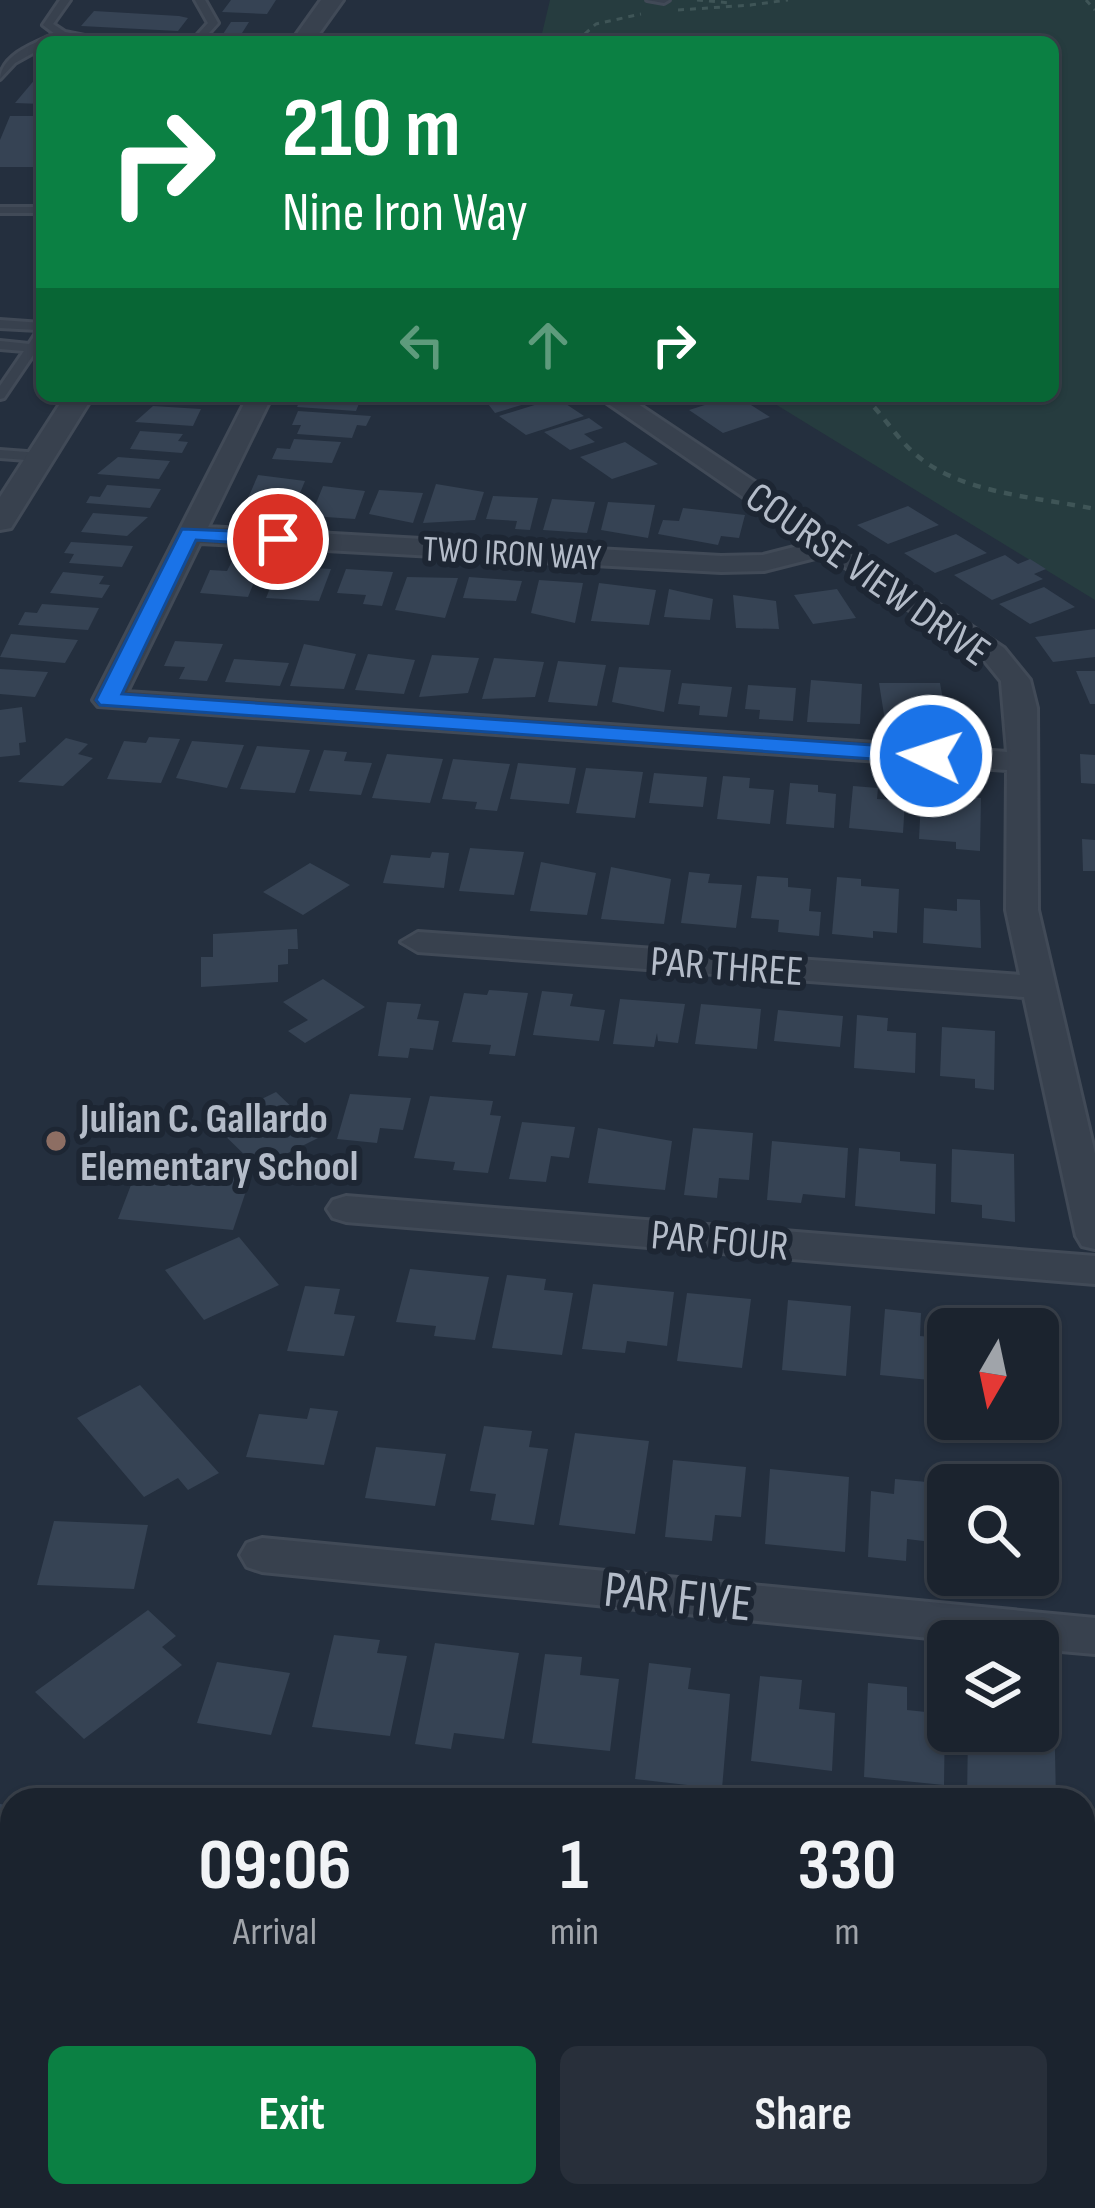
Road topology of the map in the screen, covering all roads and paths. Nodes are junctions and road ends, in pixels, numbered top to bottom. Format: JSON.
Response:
{"nodes":[{"id":1,"x":65,"y":0,"type":"edge"},
{"id":2,"x":200,"y":0,"type":"edge"},
{"id":3,"x":652,"y":0,"type":"edge"},
{"id":4,"x":664,"y":0,"type":"edge"},
{"id":5,"x":697,"y":0,"type":"edge"},
{"id":6,"x":788,"y":0,"type":"edge"},
{"id":7,"x":1086,"y":0,"type":"edge"},
{"id":8,"x":327,"y":2,"type":"edge"},
{"id":9,"x":1095,"y":10,"type":"edge"},
{"id":10,"x":62,"y":34,"type":"junction"},
{"id":11,"x":58,"y":36,"type":"edge"},
{"id":12,"x":74,"y":36,"type":"edge"},
{"id":13,"x":205,"y":36,"type":"edge"},
{"id":14,"x":306,"y":36,"type":"edge"},
{"id":15,"x":36,"y":48,"type":"edge"},
{"id":16,"x":0,"y":76,"type":"edge"},
{"id":17,"x":0,"y":210,"type":"edge"},
{"id":18,"x":36,"y":210,"type":"edge"},
{"id":19,"x":0,"y":325,"type":"edge"},
{"id":20,"x":36,"y":329,"type":"edge"},
{"id":21,"x":36,"y":341,"type":"edge"},
{"id":22,"x":0,"y":345,"type":"edge"},
{"id":23,"x":32,"y":348,"type":"junction"},
{"id":24,"x":0,"y":395,"type":"edge"},
{"id":25,"x":75,"y":402,"type":"edge"},
{"id":26,"x":257,"y":402,"type":"edge"},
{"id":27,"x":618,"y":402,"type":"edge"},
{"id":28,"x":870,"y":402,"type":"edge"},
{"id":29,"x":0,"y":454,"type":"edge"},
{"id":30,"x":40,"y":457,"type":"junction"},
{"id":31,"x":1095,"y":508,"type":"edge"},
{"id":32,"x":0,"y":521,"type":"edge"},
{"id":33,"x":189,"y":534,"type":"junction"},
{"id":34,"x":832,"y":545,"type":"junction"},
{"id":35,"x":1022,"y":762,"type":"junction"},
{"id":36,"x":418,"y":942,"type":"dead end"},
{"id":37,"x":1036,"y":987,"type":"junction"},
{"id":38,"x":346,"y":1209,"type":"dead end"},
{"id":39,"x":1095,"y":1236,"type":"edge"},
{"id":40,"x":1095,"y":1270,"type":"edge"},
{"id":41,"x":262,"y":1555,"type":"dead end"},
{"id":42,"x":1095,"y":1636,"type":"edge"}],
"edges":[{"from":1,"to":10,"type":"lane"},
{"from":2,"to":13,"type":"lane"},
{"from":3,"to":4,"type":"lane"},
{"from":5,"to":6,"type":"path"},
{"from":7,"to":9,"type":"path"},
{"from":8,"to":14,"type":"street"},
{"from":10,"to":11,"type":"lane"},
{"from":10,"to":12,"type":"lane"},
{"from":15,"to":16,"type":"lane"},
{"from":17,"to":18,"type":"lane"},
{"from":19,"to":20,"type":"lane"},
{"from":21,"to":23,"type":"lane"},
{"from":22,"to":23,"type":"lane"},
{"from":23,"to":24,"type":"lane"},
{"from":25,"to":30,"type":"street"},
{"from":26,"to":33,"type":"street"},
{"from":27,"to":34,"type":"street","name":"COURSE VIEW DRIVE"},
{"from":28,"to":31,"type":"path"},
{"from":29,"to":30,"type":"lane"},
{"from":30,"to":32,"type":"street"},
{"from":33,"to":34,"type":"street","name":"TWO IRON WAY"},
{"from":33,"to":35,"type":"street"},
{"from":34,"to":35,"type":"street","name":"COURSE VIEW DRIVE"},
{"from":35,"to":37,"type":"street","name":"COURSE VIEW DRIVE"},
{"from":36,"to":37,"type":"street","name":"PAR THREE"},
{"from":37,"to":39,"type":"street","name":"COURSE VIEW DRIVE"},
{"from":38,"to":40,"type":"street","name":"PAR FOUR"},
{"from":41,"to":42,"type":"street","name":"PAR FIVE"}]}
